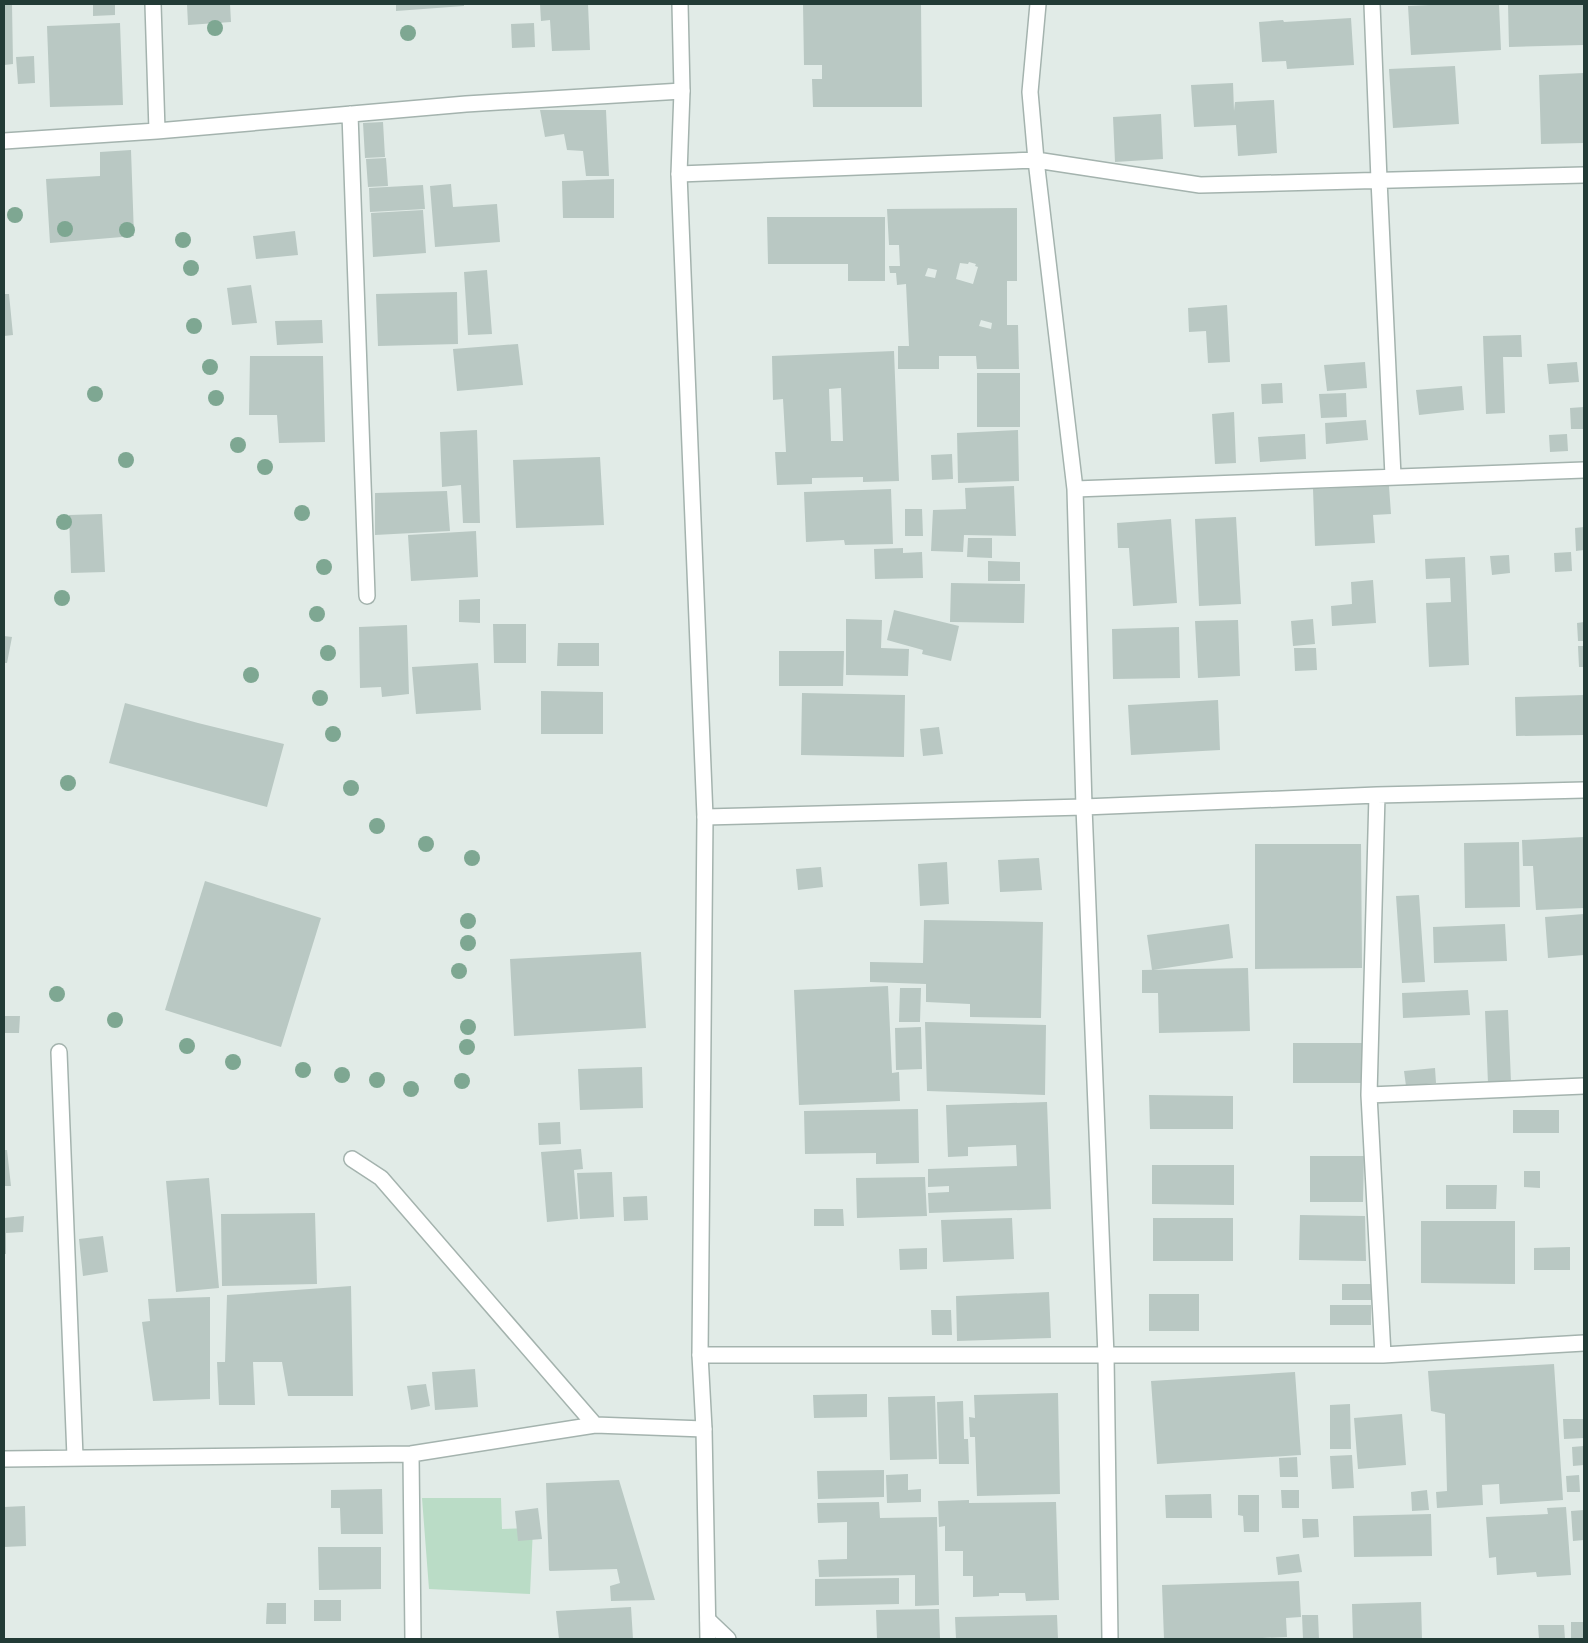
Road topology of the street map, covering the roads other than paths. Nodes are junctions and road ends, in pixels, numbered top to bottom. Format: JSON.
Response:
{"nodes":[{"id":1,"x":153,"y":4,"type":"edge"},
{"id":2,"x":680,"y":4,"type":"edge"},
{"id":3,"x":1038,"y":4,"type":"edge"},
{"id":4,"x":1372,"y":4,"type":"edge"},
{"id":5,"x":682,"y":92,"type":"junction"},
{"id":6,"x":350,"y":114,"type":"junction"},
{"id":7,"x":157,"y":131,"type":"junction"},
{"id":8,"x":4,"y":141,"type":"edge"},
{"id":9,"x":1036,"y":160,"type":"junction"},
{"id":10,"x":679,"y":174,"type":"junction"},
{"id":11,"x":1584,"y":175,"type":"edge"},
{"id":12,"x":1378,"y":180,"type":"junction"},
{"id":13,"x":1584,"y":470,"type":"edge"},
{"id":14,"x":1393,"y":476,"type":"junction"},
{"id":15,"x":1075,"y":489,"type":"junction"},
{"id":16,"x":367,"y":596,"type":"dead end"},
{"id":17,"x":1584,"y":790,"type":"edge"},
{"id":18,"x":1377,"y":795,"type":"junction"},
{"id":19,"x":1084,"y":807,"type":"junction"},
{"id":20,"x":705,"y":817,"type":"junction"},
{"id":21,"x":59,"y":1052,"type":"dead end"},
{"id":22,"x":1584,"y":1086,"type":"edge"},
{"id":23,"x":1369,"y":1094,"type":"junction"},
{"id":24,"x":352,"y":1158,"type":"dead end"},
{"id":25,"x":1584,"y":1343,"type":"edge"},
{"id":26,"x":700,"y":1355,"type":"junction"},
{"id":27,"x":1383,"y":1355,"type":"junction"},
{"id":28,"x":1106,"y":1356,"type":"junction"},
{"id":29,"x":595,"y":1426,"type":"junction"},
{"id":30,"x":704,"y":1429,"type":"junction"},
{"id":31,"x":411,"y":1454,"type":"junction"},
{"id":32,"x":75,"y":1457,"type":"junction"},
{"id":33,"x":4,"y":1459,"type":"edge"},
{"id":34,"x":708,"y":1620,"type":"junction"},
{"id":35,"x":413,"y":1639,"type":"edge"},
{"id":36,"x":708,"y":1639,"type":"edge"},
{"id":37,"x":728,"y":1639,"type":"edge"},
{"id":38,"x":1110,"y":1639,"type":"edge"}],
"edges":[{"from":1,"to":7,"type":"street"},
{"from":2,"to":5,"type":"street"},
{"from":3,"to":9,"type":"street"},
{"from":4,"to":12,"type":"street"},
{"from":5,"to":6,"type":"street"},
{"from":5,"to":10,"type":"street"},
{"from":6,"to":7,"type":"street"},
{"from":6,"to":16,"type":"street"},
{"from":7,"to":8,"type":"street"},
{"from":9,"to":10,"type":"street"},
{"from":9,"to":12,"type":"street"},
{"from":9,"to":15,"type":"street"},
{"from":10,"to":20,"type":"street"},
{"from":11,"to":12,"type":"street"},
{"from":12,"to":14,"type":"street"},
{"from":13,"to":14,"type":"street"},
{"from":14,"to":15,"type":"street"},
{"from":15,"to":19,"type":"street"},
{"from":17,"to":18,"type":"street"},
{"from":18,"to":19,"type":"street"},
{"from":18,"to":23,"type":"street"},
{"from":19,"to":20,"type":"street"},
{"from":19,"to":28,"type":"street"},
{"from":20,"to":26,"type":"street"},
{"from":21,"to":32,"type":"street"},
{"from":22,"to":23,"type":"street"},
{"from":23,"to":27,"type":"street"},
{"from":24,"to":29,"type":"street"},
{"from":25,"to":27,"type":"street"},
{"from":26,"to":28,"type":"street"},
{"from":26,"to":30,"type":"street"},
{"from":27,"to":28,"type":"street"},
{"from":28,"to":38,"type":"street"},
{"from":29,"to":30,"type":"street"},
{"from":29,"to":31,"type":"street"},
{"from":30,"to":34,"type":"street"},
{"from":31,"to":32,"type":"street"},
{"from":31,"to":35,"type":"street"},
{"from":32,"to":33,"type":"street"},
{"from":34,"to":36,"type":"street"},
{"from":34,"to":37,"type":"street"}]}
